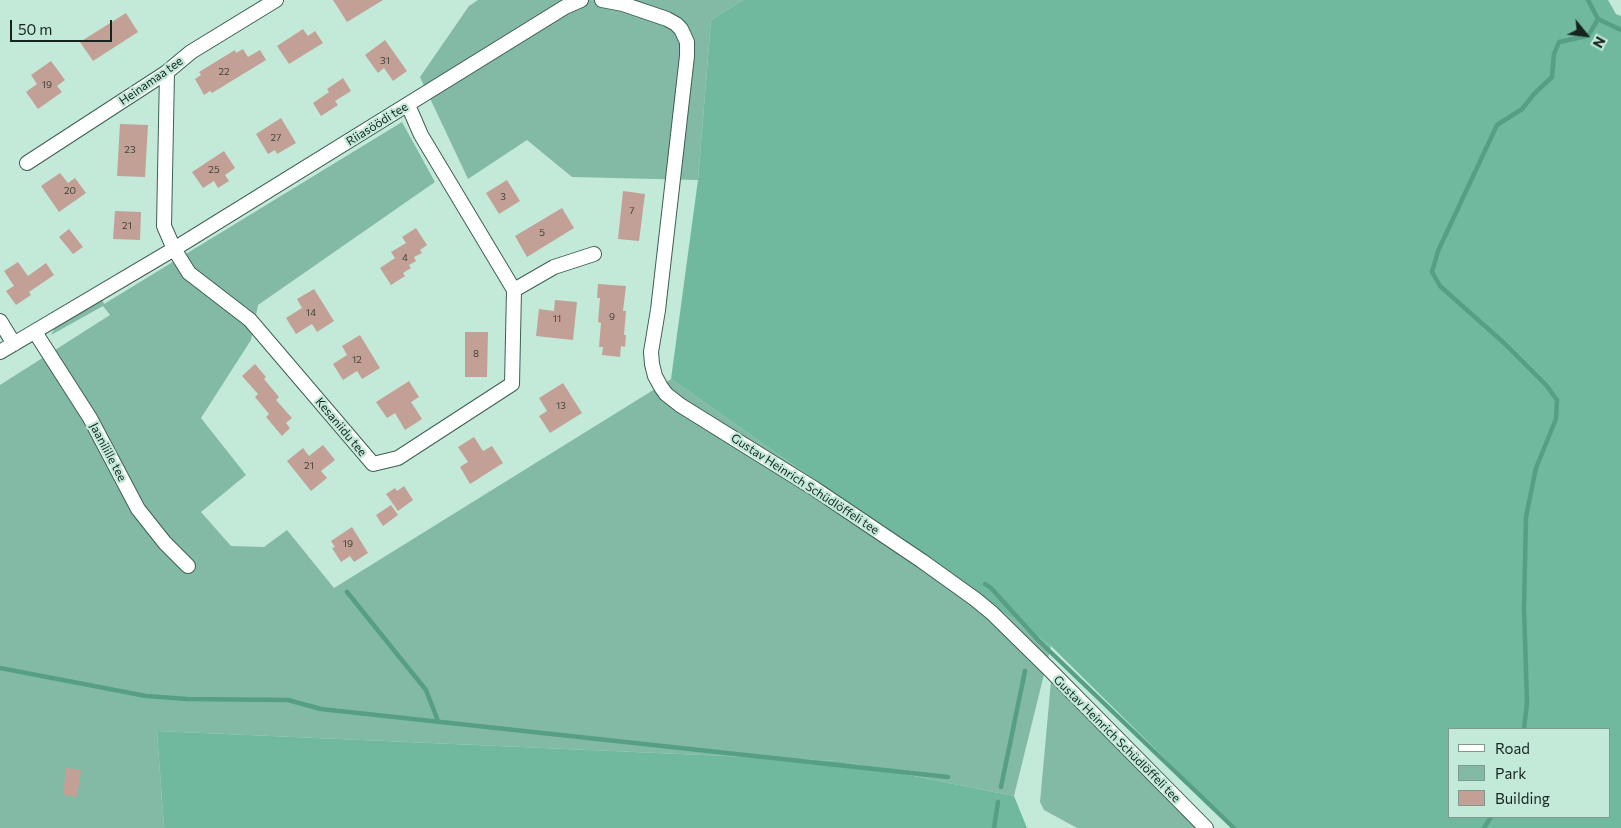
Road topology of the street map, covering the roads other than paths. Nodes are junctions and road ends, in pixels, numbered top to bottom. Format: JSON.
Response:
{"nodes":[{"id":1,"x":276,"y":0,"type":"edge"},
{"id":2,"x":581,"y":0,"type":"edge"},
{"id":3,"x":602,"y":0,"type":"edge"},
{"id":4,"x":167,"y":72,"type":"junction"},
{"id":5,"x":408,"y":105,"type":"junction"},
{"id":6,"x":27,"y":163,"type":"dead end"},
{"id":7,"x":174,"y":249,"type":"junction"},
{"id":8,"x":594,"y":254,"type":"dead end"},
{"id":9,"x":514,"y":290,"type":"junction"},
{"id":10,"x":0,"y":321,"type":"edge"},
{"id":11,"x":34,"y":332,"type":"junction"},
{"id":12,"x":14,"y":344,"type":"junction"},
{"id":13,"x":0,"y":352,"type":"edge"},
{"id":14,"x":188,"y":566,"type":"dead end"},
{"id":15,"x":1206,"y":828,"type":"edge"}],
"edges":[{"from":1,"to":4,"type":"street","name":"Heinamaa tee"},
{"from":2,"to":5,"type":"street","name":"Riiasöödi tee"},
{"from":3,"to":15,"type":"street","name":"Gustav Heinrich Schüdlöffeli tee"},
{"from":4,"to":6,"type":"street","name":"Heinamaa tee"},
{"from":4,"to":7,"type":"street"},
{"from":5,"to":7,"type":"street","name":"Riiasöödi tee"},
{"from":5,"to":9,"type":"street"},
{"from":7,"to":9,"type":"street","name":"Kesaniidu tee"},
{"from":7,"to":11,"type":"street","name":"Riiasöödi tee"},
{"from":8,"to":9,"type":"street"},
{"from":10,"to":12,"type":"street"},
{"from":11,"to":12,"type":"street","name":"Riiasöödi tee"},
{"from":11,"to":14,"type":"street","name":"Jaanilille tee"},
{"from":12,"to":13,"type":"street","name":"Riiasöödi tee"}]}
